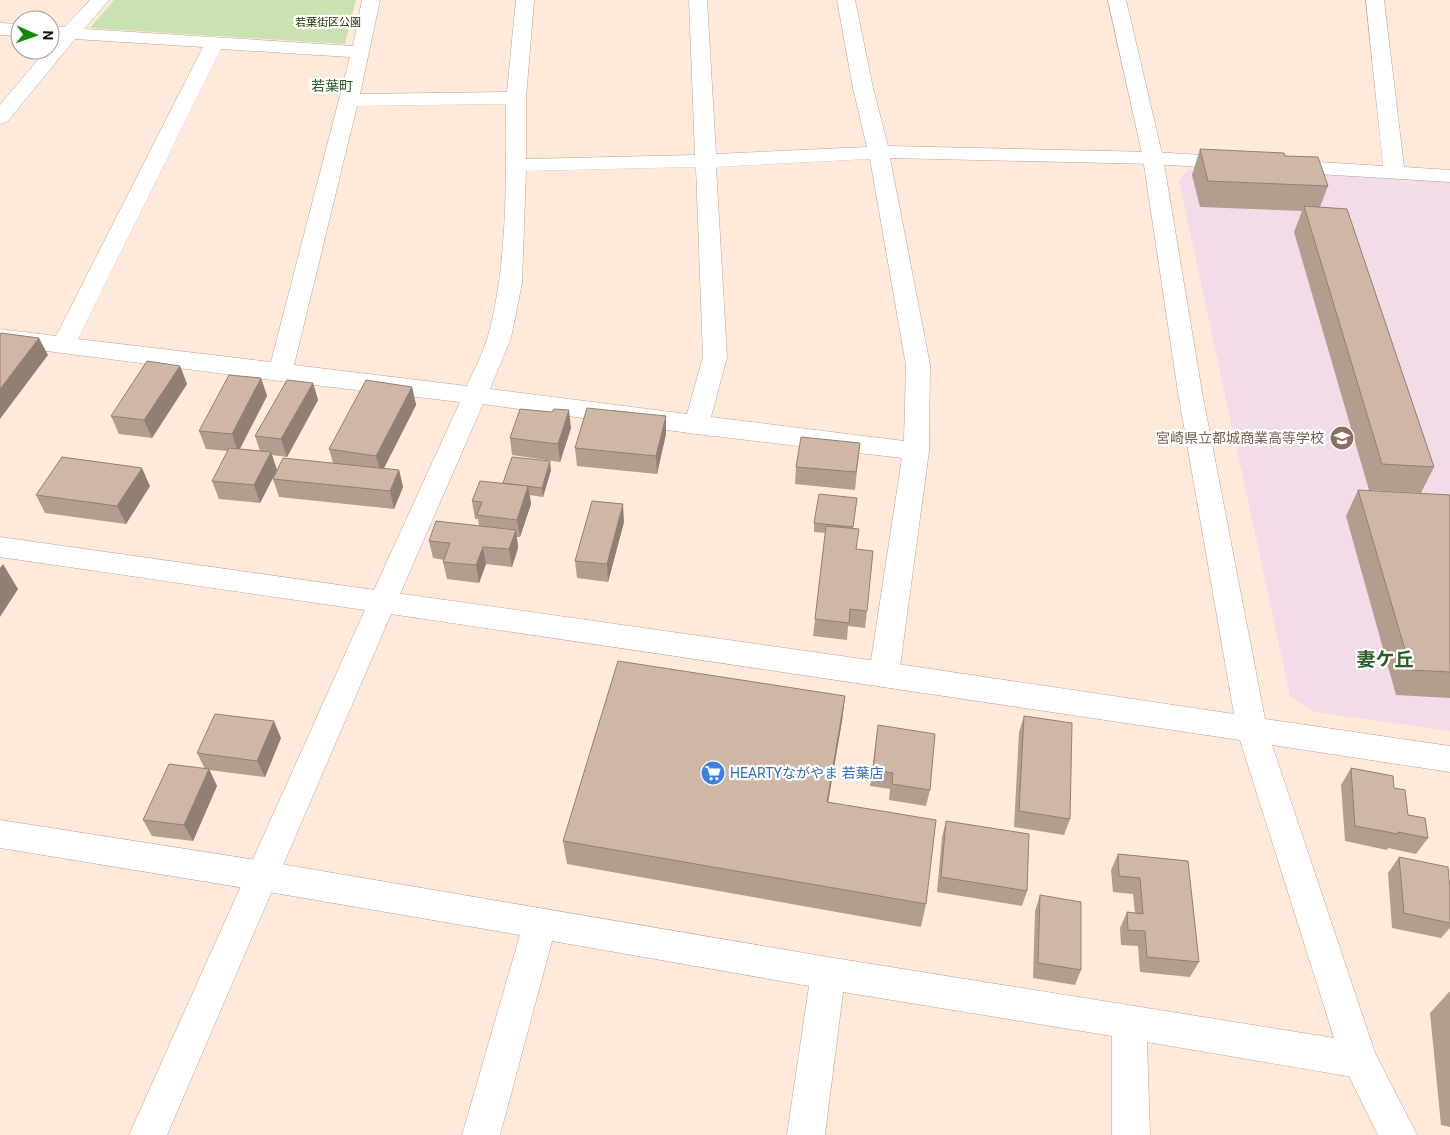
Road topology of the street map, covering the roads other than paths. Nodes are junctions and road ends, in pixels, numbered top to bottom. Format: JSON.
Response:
{"nodes":[{"id":1,"x":100,"y":0,"type":"edge"},
{"id":2,"x":371,"y":0,"type":"edge"},
{"id":3,"x":525,"y":0,"type":"edge"},
{"id":4,"x":698,"y":0,"type":"edge"},
{"id":5,"x":846,"y":0,"type":"edge"},
{"id":6,"x":1117,"y":0,"type":"edge"},
{"id":7,"x":1374,"y":0,"type":"edge"},
{"id":8,"x":60,"y":33,"type":"edge"},
{"id":9,"x":215,"y":42,"type":"junction"},
{"id":10,"x":360,"y":52,"type":"junction"},
{"id":11,"x":41,"y":60,"type":"edge"},
{"id":12,"x":516,"y":98,"type":"junction"},
{"id":13,"x":349,"y":100,"type":"junction"},
{"id":14,"x":0,"y":118,"type":"edge"},
{"id":15,"x":879,"y":153,"type":"junction"},
{"id":16,"x":1153,"y":158,"type":"junction"},
{"id":17,"x":706,"y":161,"type":"junction"},
{"id":18,"x":516,"y":165,"type":"junction"},
{"id":19,"x":1394,"y":172,"type":"junction"},
{"id":20,"x":1450,"y":176,"type":"edge"},
{"id":21,"x":0,"y":337,"type":"edge"},
{"id":22,"x":63,"y":345,"type":"junction"},
{"id":23,"x":280,"y":373,"type":"junction"},
{"id":24,"x":475,"y":395,"type":"junction"},
{"id":25,"x":696,"y":425,"type":"junction"},
{"id":26,"x":916,"y":451,"type":"junction"},
{"id":27,"x":0,"y":547,"type":"edge"},
{"id":28,"x":382,"y":603,"type":"junction"},
{"id":29,"x":884,"y":674,"type":"junction"},
{"id":30,"x":1252,"y":731,"type":"junction"},
{"id":31,"x":1450,"y":759,"type":"edge"},
{"id":32,"x":0,"y":834,"type":"edge"},
{"id":33,"x":263,"y":876,"type":"junction"},
{"id":34,"x":540,"y":924,"type":"junction"},
{"id":35,"x":828,"y":973,"type":"junction"},
{"id":36,"x":1129,"y":1021,"type":"junction"},
{"id":37,"x":1359,"y":1060,"type":"junction"},
{"id":38,"x":148,"y":1135,"type":"edge"},
{"id":39,"x":481,"y":1135,"type":"edge"},
{"id":40,"x":806,"y":1135,"type":"edge"},
{"id":41,"x":1131,"y":1135,"type":"edge"},
{"id":42,"x":1398,"y":1135,"type":"edge"}],
"edges":[{"from":1,"to":8,"type":"street"},
{"from":2,"to":10,"type":"street"},
{"from":3,"to":12,"type":"street"},
{"from":4,"to":17,"type":"street"},
{"from":5,"to":15,"type":"street"},
{"from":6,"to":16,"type":"street"},
{"from":7,"to":19,"type":"street"},
{"from":8,"to":9,"type":"street"},
{"from":9,"to":10,"type":"street"},
{"from":9,"to":22,"type":"street"},
{"from":10,"to":13,"type":"street"},
{"from":11,"to":14,"type":"street"},
{"from":12,"to":13,"type":"street"},
{"from":12,"to":18,"type":"street"},
{"from":13,"to":23,"type":"street"},
{"from":15,"to":16,"type":"street"},
{"from":15,"to":17,"type":"street"},
{"from":15,"to":26,"type":"street"},
{"from":16,"to":19,"type":"street"},
{"from":16,"to":30,"type":"street"},
{"from":17,"to":18,"type":"street"},
{"from":17,"to":25,"type":"street"},
{"from":18,"to":24,"type":"street"},
{"from":19,"to":20,"type":"street"},
{"from":21,"to":22,"type":"street"},
{"from":22,"to":23,"type":"street"},
{"from":23,"to":24,"type":"street"},
{"from":24,"to":25,"type":"street"},
{"from":24,"to":28,"type":"street"},
{"from":25,"to":26,"type":"street"},
{"from":26,"to":29,"type":"street"},
{"from":27,"to":28,"type":"street"},
{"from":28,"to":29,"type":"street"},
{"from":28,"to":33,"type":"street"},
{"from":29,"to":30,"type":"street"},
{"from":30,"to":31,"type":"street"},
{"from":30,"to":37,"type":"street"},
{"from":32,"to":33,"type":"street"},
{"from":33,"to":34,"type":"street"},
{"from":33,"to":38,"type":"street"},
{"from":34,"to":35,"type":"street"},
{"from":34,"to":39,"type":"street"},
{"from":35,"to":36,"type":"street"},
{"from":35,"to":40,"type":"street"},
{"from":36,"to":37,"type":"street"},
{"from":36,"to":41,"type":"street"},
{"from":37,"to":42,"type":"street"}]}
